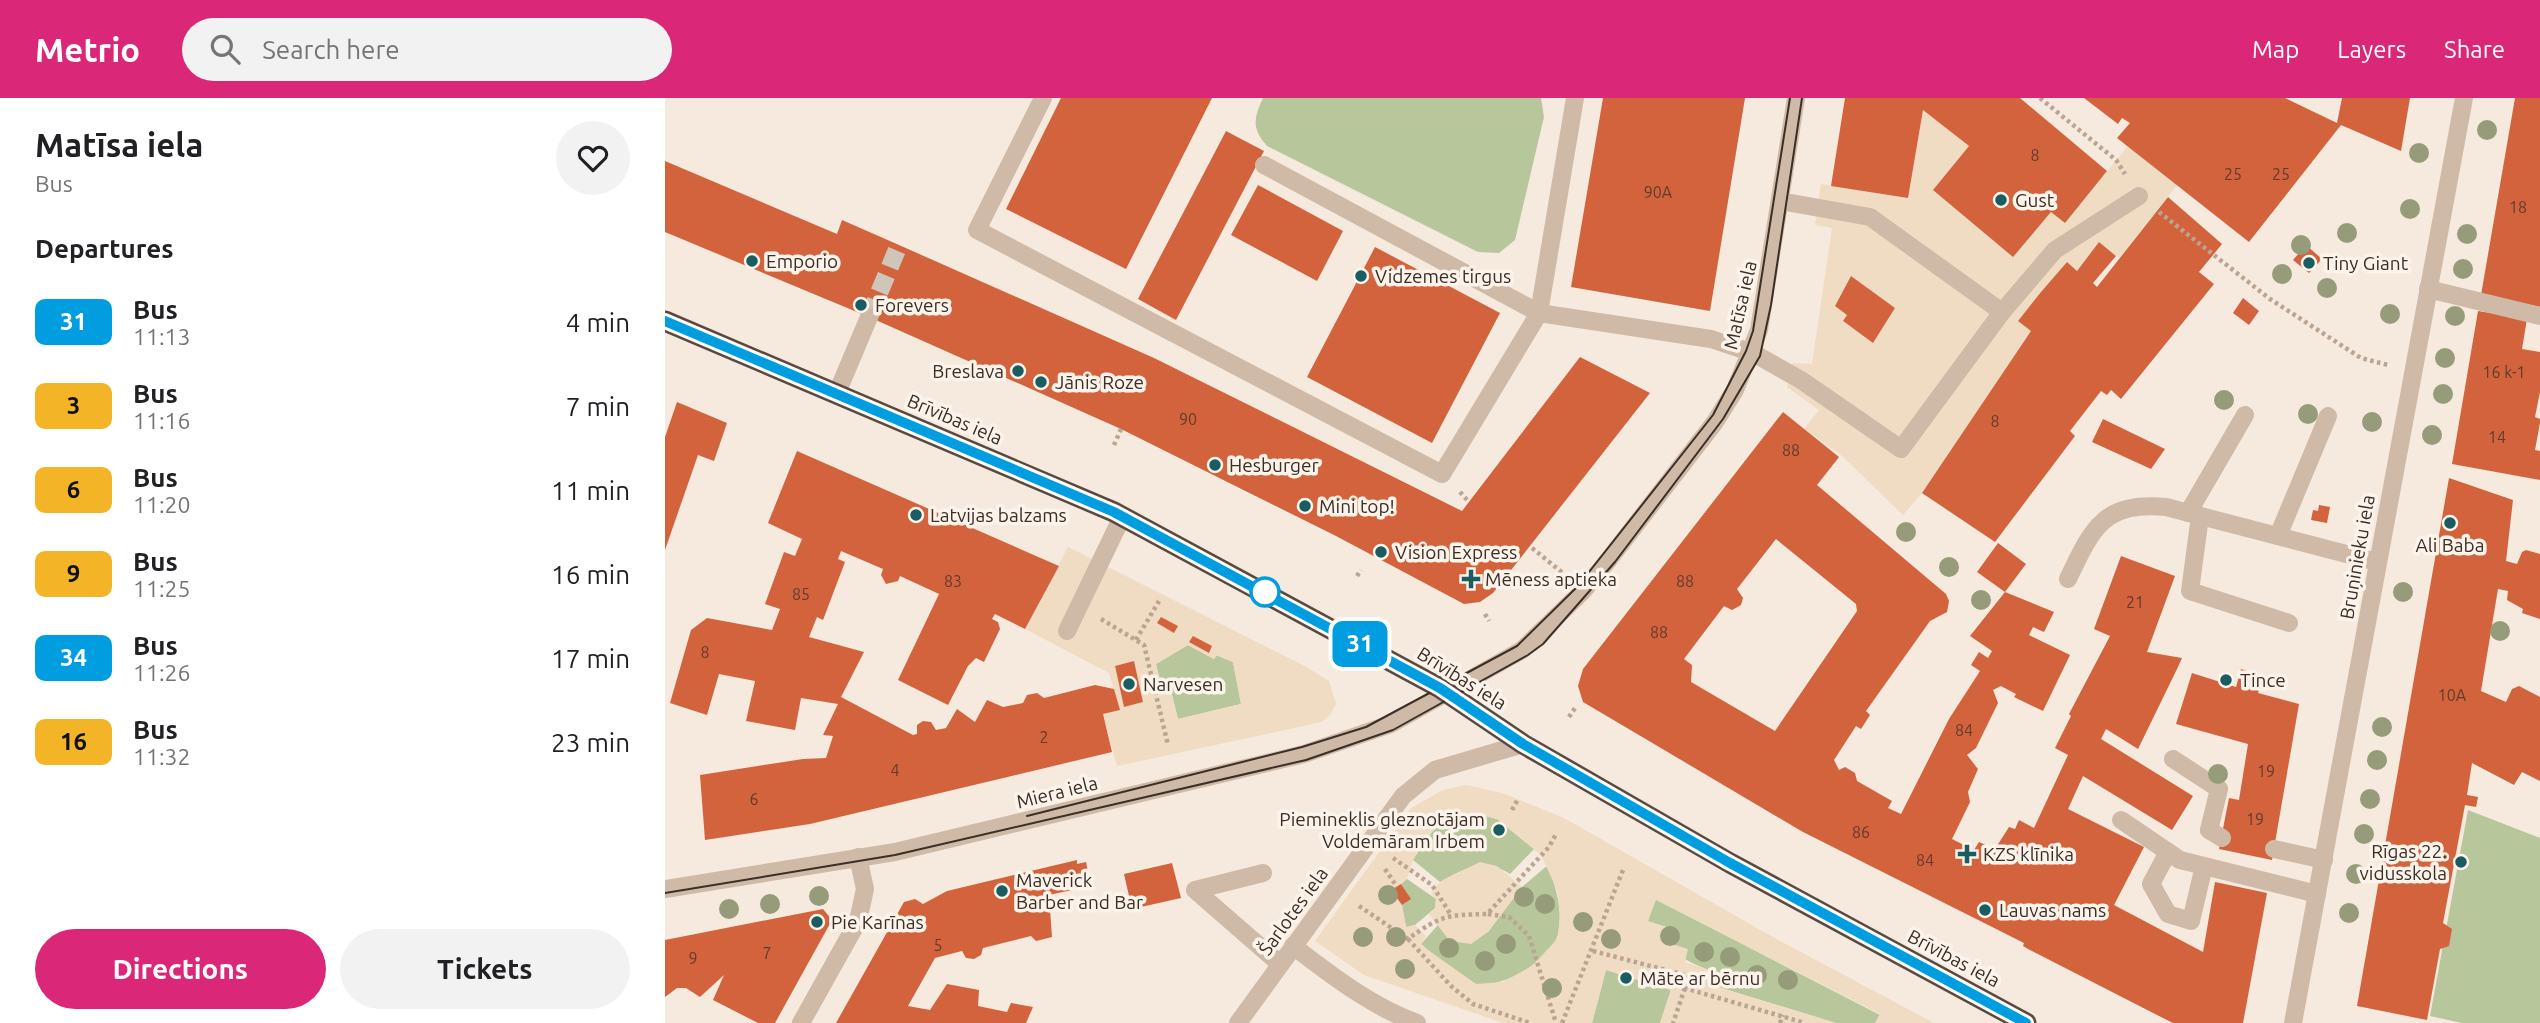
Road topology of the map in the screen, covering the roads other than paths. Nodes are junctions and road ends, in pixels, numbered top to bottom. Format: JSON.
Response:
{"nodes":[{"id":1,"x":1043,"y":98,"type":"edge"},
{"id":2,"x":1575,"y":98,"type":"edge"},
{"id":3,"x":1796,"y":98,"type":"edge"},
{"id":4,"x":2464,"y":98,"type":"edge"},
{"id":5,"x":1264,"y":165,"type":"dead end"},
{"id":6,"x":2139,"y":195,"type":"road end"},
{"id":7,"x":1780,"y":201,"type":"junction"},
{"id":8,"x":2428,"y":289,"type":"junction"},
{"id":9,"x":2002,"y":312,"type":"junction"},
{"id":10,"x":1539,"y":313,"type":"junction"},
{"id":11,"x":2540,"y":316,"type":"edge"},
{"id":12,"x":869,"y":317,"type":"tunnel mouth"},
{"id":13,"x":665,"y":321,"type":"edge"},
{"id":14,"x":1753,"y":353,"type":"junction"},
{"id":15,"x":837,"y":393,"type":"junction"},
{"id":16,"x":2245,"y":415,"type":"dead end"},
{"id":17,"x":2328,"y":416,"type":"dead end"},
{"id":18,"x":2194,"y":515,"type":"junction"},
{"id":19,"x":1122,"y":517,"type":"junction"},
{"id":20,"x":2277,"y":536,"type":"junction"},
{"id":21,"x":2377,"y":562,"type":"junction"},
{"id":22,"x":2068,"y":579,"type":"dead end"},
{"id":23,"x":2289,"y":623,"type":"dead end"},
{"id":24,"x":1067,"y":631,"type":"dead end"},
{"id":25,"x":1448,"y":693,"type":"junction"},
{"id":26,"x":1523,"y":744,"type":"junction"},
{"id":27,"x":2173,"y":759,"type":"dead end"},
{"id":28,"x":2121,"y":820,"type":"dead end"},
{"id":29,"x":2222,"y":838,"type":"dead end"},
{"id":30,"x":2274,"y":849,"type":"dead end"},
{"id":31,"x":2168,"y":852,"type":"junction"},
{"id":32,"x":858,"y":858,"type":"junction"},
{"id":33,"x":2324,"y":860,"type":"junction"},
{"id":34,"x":2204,"y":866,"type":"junction"},
{"id":35,"x":1263,"y":873,"type":"dead end"},
{"id":36,"x":665,"y":888,"type":"edge"},
{"id":37,"x":2317,"y":894,"type":"junction"},
{"id":38,"x":1293,"y":946,"type":"junction"},
{"id":39,"x":1280,"y":964,"type":"junction"},
{"id":40,"x":801,"y":1023,"type":"edge"},
{"id":41,"x":1238,"y":1023,"type":"edge"},
{"id":42,"x":1417,"y":1023,"type":"edge"},
{"id":43,"x":2026,"y":1023,"type":"edge"},
{"id":44,"x":2293,"y":1023,"type":"edge"}],
"edges":[{"from":1,"to":10,"type":"street"},
{"from":2,"to":10,"type":"street"},
{"from":3,"to":7,"type":"street","name":"Matīsa iela"},
{"from":4,"to":8,"type":"street","name":"Bruņinieku iela"},
{"from":5,"to":10,"type":"street"},
{"from":6,"to":9,"type":"street"},
{"from":7,"to":9,"type":"street"},
{"from":7,"to":14,"type":"street","name":"Matīsa iela"},
{"from":8,"to":11,"type":"street"},
{"from":8,"to":21,"type":"street","name":"Bruņinieku iela"},
{"from":9,"to":14,"type":"street"},
{"from":10,"to":14,"type":"street"},
{"from":12,"to":15,"type":"street"},
{"from":13,"to":15,"type":"highway","name":"Brīvības iela"},
{"from":14,"to":25,"type":"street","name":"Matīsa iela"},
{"from":15,"to":19,"type":"highway","name":"Brīvības iela"},
{"from":16,"to":18,"type":"street"},
{"from":17,"to":20,"type":"street"},
{"from":18,"to":20,"type":"street"},
{"from":18,"to":22,"type":"street"},
{"from":18,"to":23,"type":"street"},
{"from":19,"to":24,"type":"street"},
{"from":19,"to":25,"type":"highway","name":"Brīvības iela"},
{"from":20,"to":21,"type":"street"},
{"from":21,"to":33,"type":"street","name":"Bruņinieku iela"},
{"from":25,"to":26,"type":"highway","name":"Brīvības iela"},
{"from":25,"to":32,"type":"street","name":"Miera iela"},
{"from":26,"to":38,"type":"street","name":"Šarlotes iela"},
{"from":26,"to":43,"type":"highway","name":"Brīvības iela"},
{"from":27,"to":29,"type":"street"},
{"from":28,"to":31,"type":"street"},
{"from":30,"to":33,"type":"street"},
{"from":31,"to":34,"type":"street"},
{"from":31,"to":34,"type":"street"},
{"from":32,"to":36,"type":"street","name":"Miera iela"},
{"from":32,"to":40,"type":"street"},
{"from":33,"to":37,"type":"street","name":"Bruņinieku iela"},
{"from":34,"to":37,"type":"street"},
{"from":35,"to":39,"type":"street"},
{"from":37,"to":44,"type":"street","name":"Bruņinieku iela"},
{"from":38,"to":39,"type":"street","name":"Šarlotes iela"},
{"from":38,"to":42,"type":"street"},
{"from":39,"to":41,"type":"street","name":"Šarlotes iela"}]}
